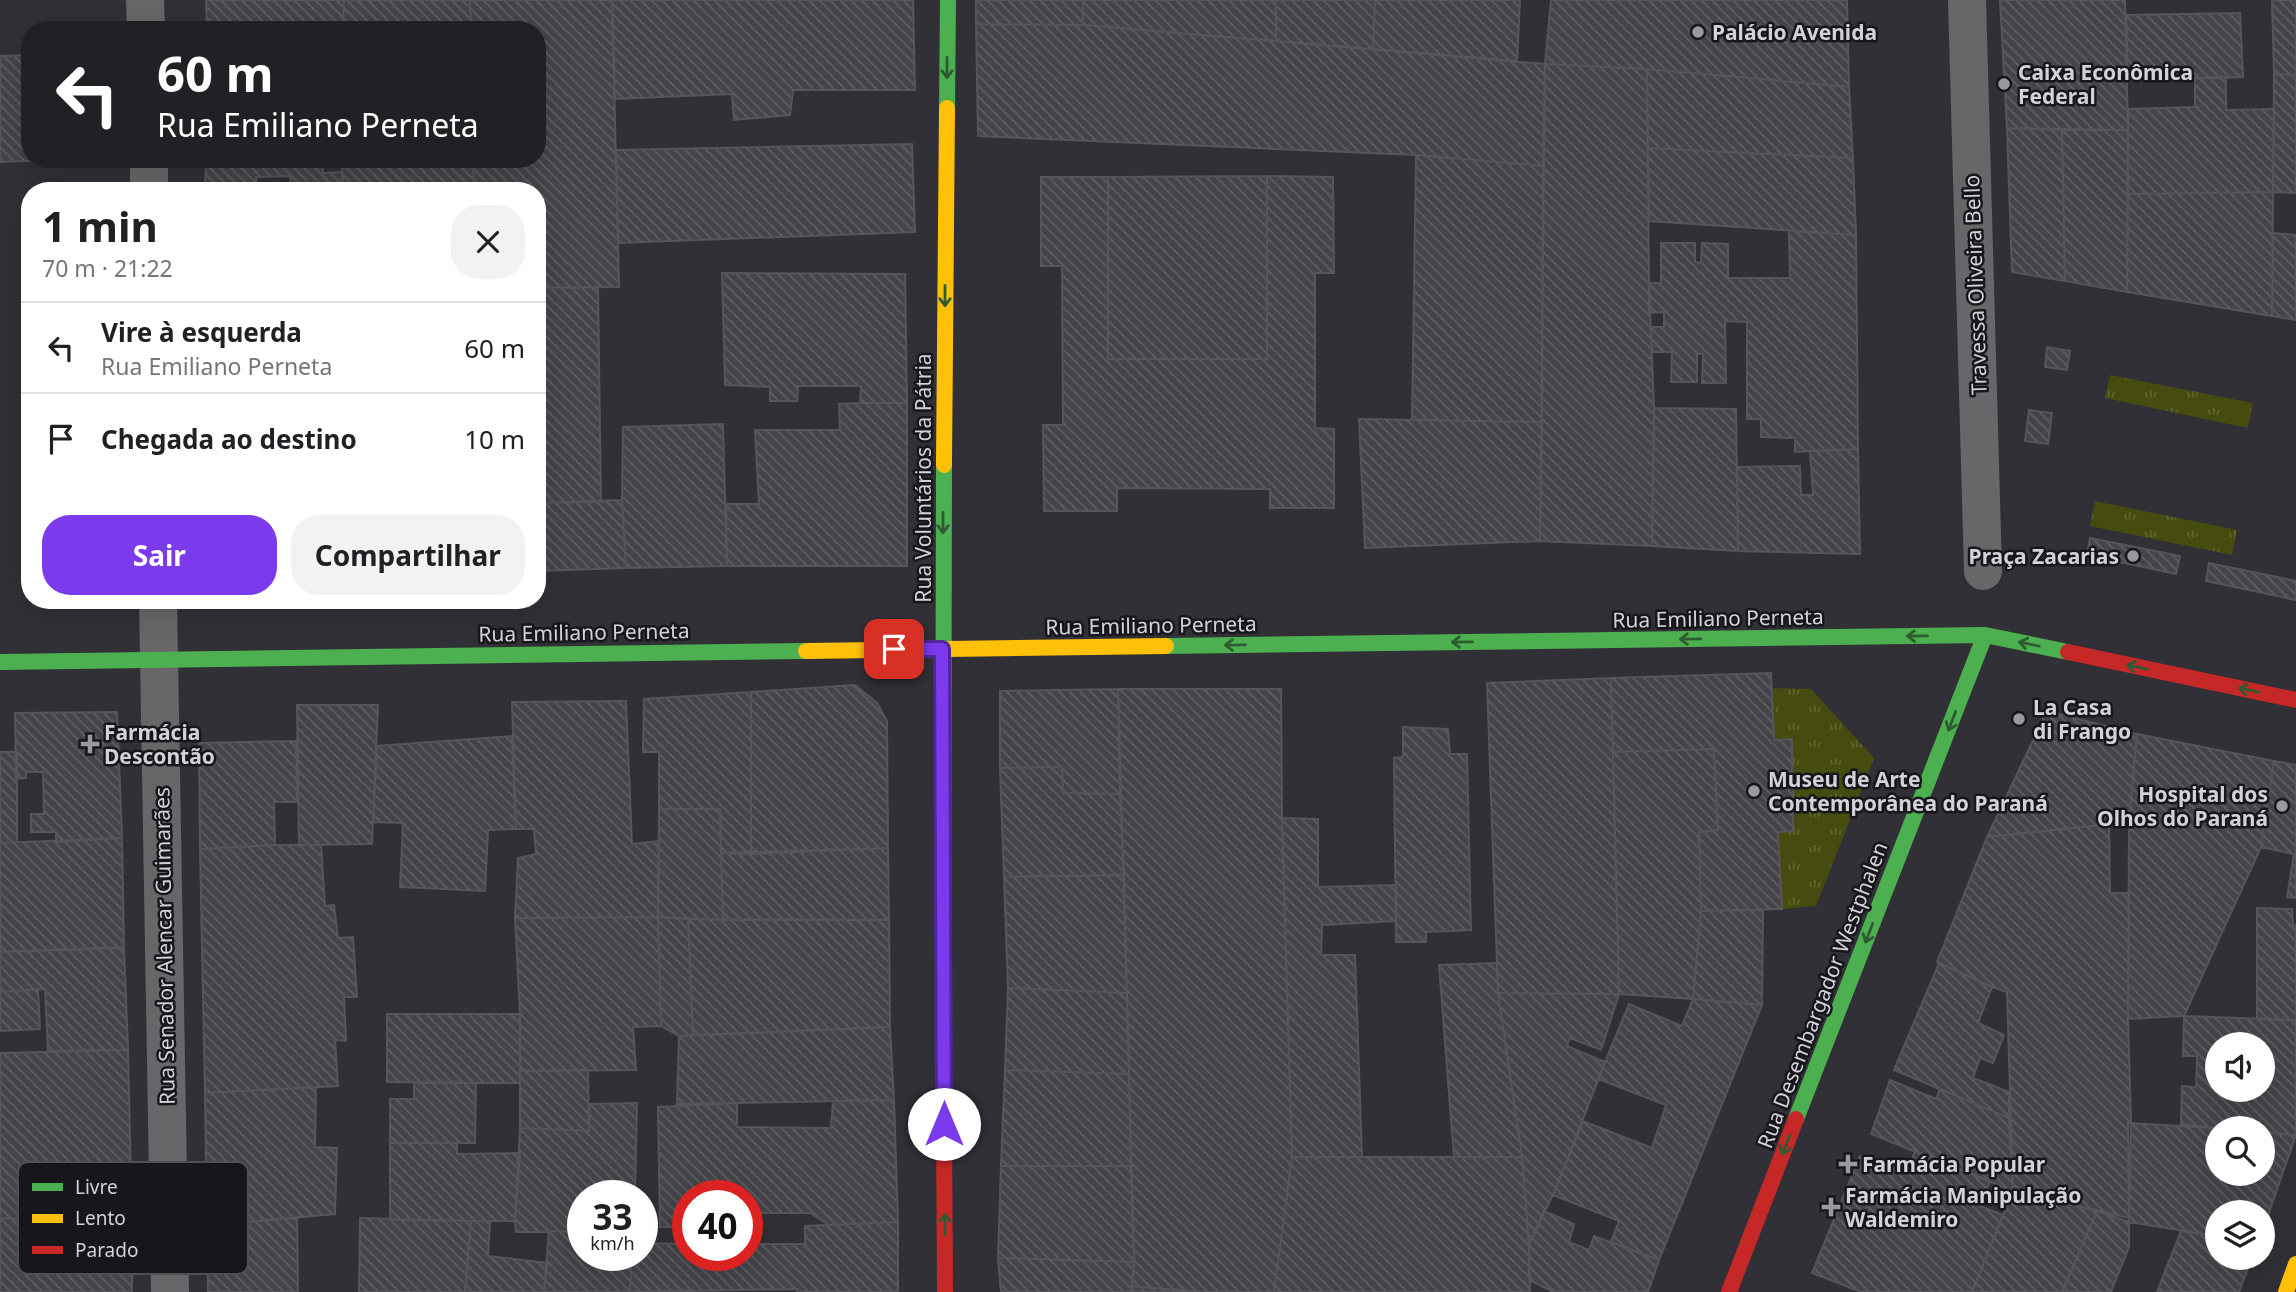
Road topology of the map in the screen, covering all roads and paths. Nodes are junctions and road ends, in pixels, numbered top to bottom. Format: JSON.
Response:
{"nodes":[{"id":1,"x":145,"y":0,"type":"edge"},
{"id":2,"x":948,"y":0,"type":"edge"},
{"id":3,"x":1966,"y":0,"type":"edge"},
{"id":4,"x":146,"y":21,"type":"edge"},
{"id":5,"x":1983,"y":571,"type":"dead end"},
{"id":6,"x":158,"y":609,"type":"edge"},
{"id":7,"x":1985,"y":635,"type":"junction"},
{"id":8,"x":942,"y":649,"type":"junction"},
{"id":9,"x":159,"y":659,"type":"junction"},
{"id":10,"x":0,"y":662,"type":"edge"},
{"id":11,"x":2296,"y":700,"type":"edge"},
{"id":12,"x":168,"y":1162,"type":"edge"},
{"id":13,"x":2296,"y":1264,"type":"edge"},
{"id":14,"x":170,"y":1274,"type":"edge"},
{"id":15,"x":170,"y":1292,"type":"edge"},
{"id":16,"x":945,"y":1292,"type":"edge"},
{"id":17,"x":1729,"y":1292,"type":"edge"},
{"id":18,"x":2286,"y":1292,"type":"edge"}],
"edges":[{"from":1,"to":4,"type":"street"},
{"from":2,"to":8,"type":"main road","name":"Rua Voluntários da Pátria","one_way":true},
{"from":3,"to":5,"type":"street","name":"Travessa Oliveira Bello"},
{"from":6,"to":9,"type":"street","name":"Rua Senador Alencar Guimarães"},
{"from":7,"to":8,"type":"main road","name":"Rua Emiliano Perneta","one_way":true},
{"from":11,"to":7,"type":"main road","name":"Rua Emiliano Perneta","one_way":true},
{"from":7,"to":17,"type":"main road","name":"Rua Desembargador Westphalen","one_way":true},
{"from":8,"to":9,"type":"main road","name":"Rua Emiliano Perneta"},
{"from":16,"to":8,"type":"main road","name":"Rua Voluntários da Pátria","one_way":true},
{"from":9,"to":10,"type":"main road","name":"Rua Emiliano Perneta"},
{"from":9,"to":12,"type":"street","name":"Rua Senador Alencar Guimarães"},
{"from":13,"to":18,"type":"main road"},
{"from":14,"to":15,"type":"street","name":"Rua Senador Alencar Guimarães"}]}
